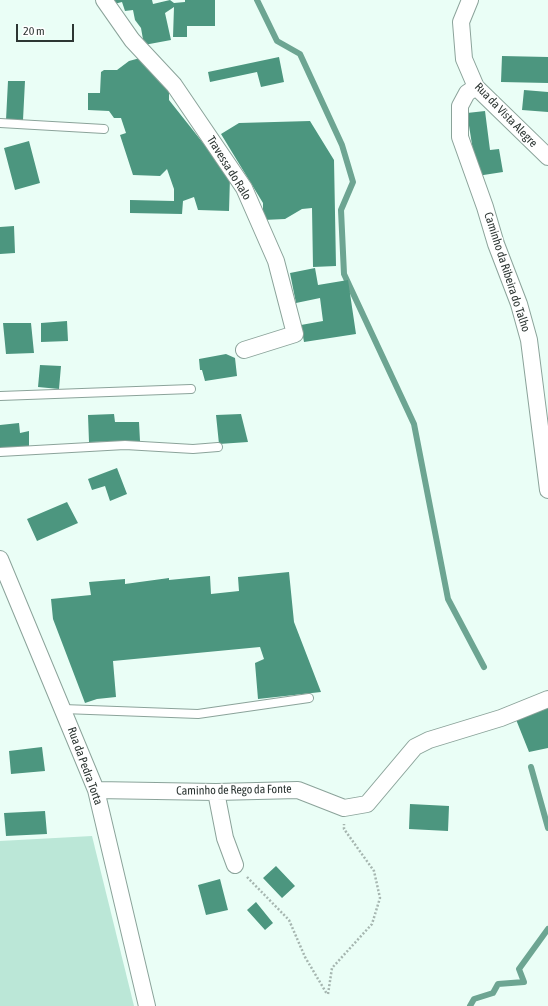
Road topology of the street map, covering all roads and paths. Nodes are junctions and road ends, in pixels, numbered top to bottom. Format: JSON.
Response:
{"nodes":[{"id":1,"x":104,"y":0,"type":"edge"},
{"id":2,"x":470,"y":0,"type":"edge"},
{"id":3,"x":476,"y":87,"type":"junction"},
{"id":4,"x":0,"y":123,"type":"edge"},
{"id":5,"x":104,"y":129,"type":"dead end"},
{"id":6,"x":548,"y":157,"type":"edge"},
{"id":7,"x":244,"y":350,"type":"dead end"},
{"id":8,"x":191,"y":389,"type":"dead end"},
{"id":9,"x":0,"y":396,"type":"edge"},
{"id":10,"x":218,"y":447,"type":"dead end"},
{"id":11,"x":0,"y":452,"type":"edge"},
{"id":12,"x":548,"y":490,"type":"edge"},
{"id":13,"x":0,"y":559,"type":"edge"},
{"id":14,"x":309,"y":698,"type":"dead end"},
{"id":15,"x":548,"y":699,"type":"edge"},
{"id":16,"x":63,"y":709,"type":"junction"},
{"id":17,"x":96,"y":790,"type":"junction"},
{"id":18,"x":216,"y":792,"type":"junction"},
{"id":19,"x":344,"y":808,"type":"junction"},
{"id":20,"x":235,"y":865,"type":"joint"},
{"id":21,"x":147,"y":1006,"type":"edge"}],
"edges":[{"from":1,"to":7,"type":"street","name":"Travessa do Ralo"},
{"from":2,"to":3,"type":"street","name":"Rua da Vista Alegre"},
{"from":3,"to":6,"type":"street","name":"Rua da Vista Alegre"},
{"from":3,"to":12,"type":"street","name":"Caminho da Ribeira do Talho"},
{"from":4,"to":5,"type":"lane"},
{"from":8,"to":9,"type":"lane"},
{"from":10,"to":11,"type":"lane"},
{"from":13,"to":16,"type":"street","name":"Rua da Pedra Torta"},
{"from":14,"to":16,"type":"lane"},
{"from":15,"to":19,"type":"street"},
{"from":16,"to":17,"type":"street","name":"Rua da Pedra Torta"},
{"from":17,"to":18,"type":"street","name":"Caminho de Rego da Fonte"},
{"from":17,"to":21,"type":"street","name":"Rua da Pedra Torta"},
{"from":18,"to":19,"type":"street","name":"Caminho de Rego da Fonte"},
{"from":18,"to":20,"type":"street"},
{"from":19,"to":20,"type":"path"}]}
